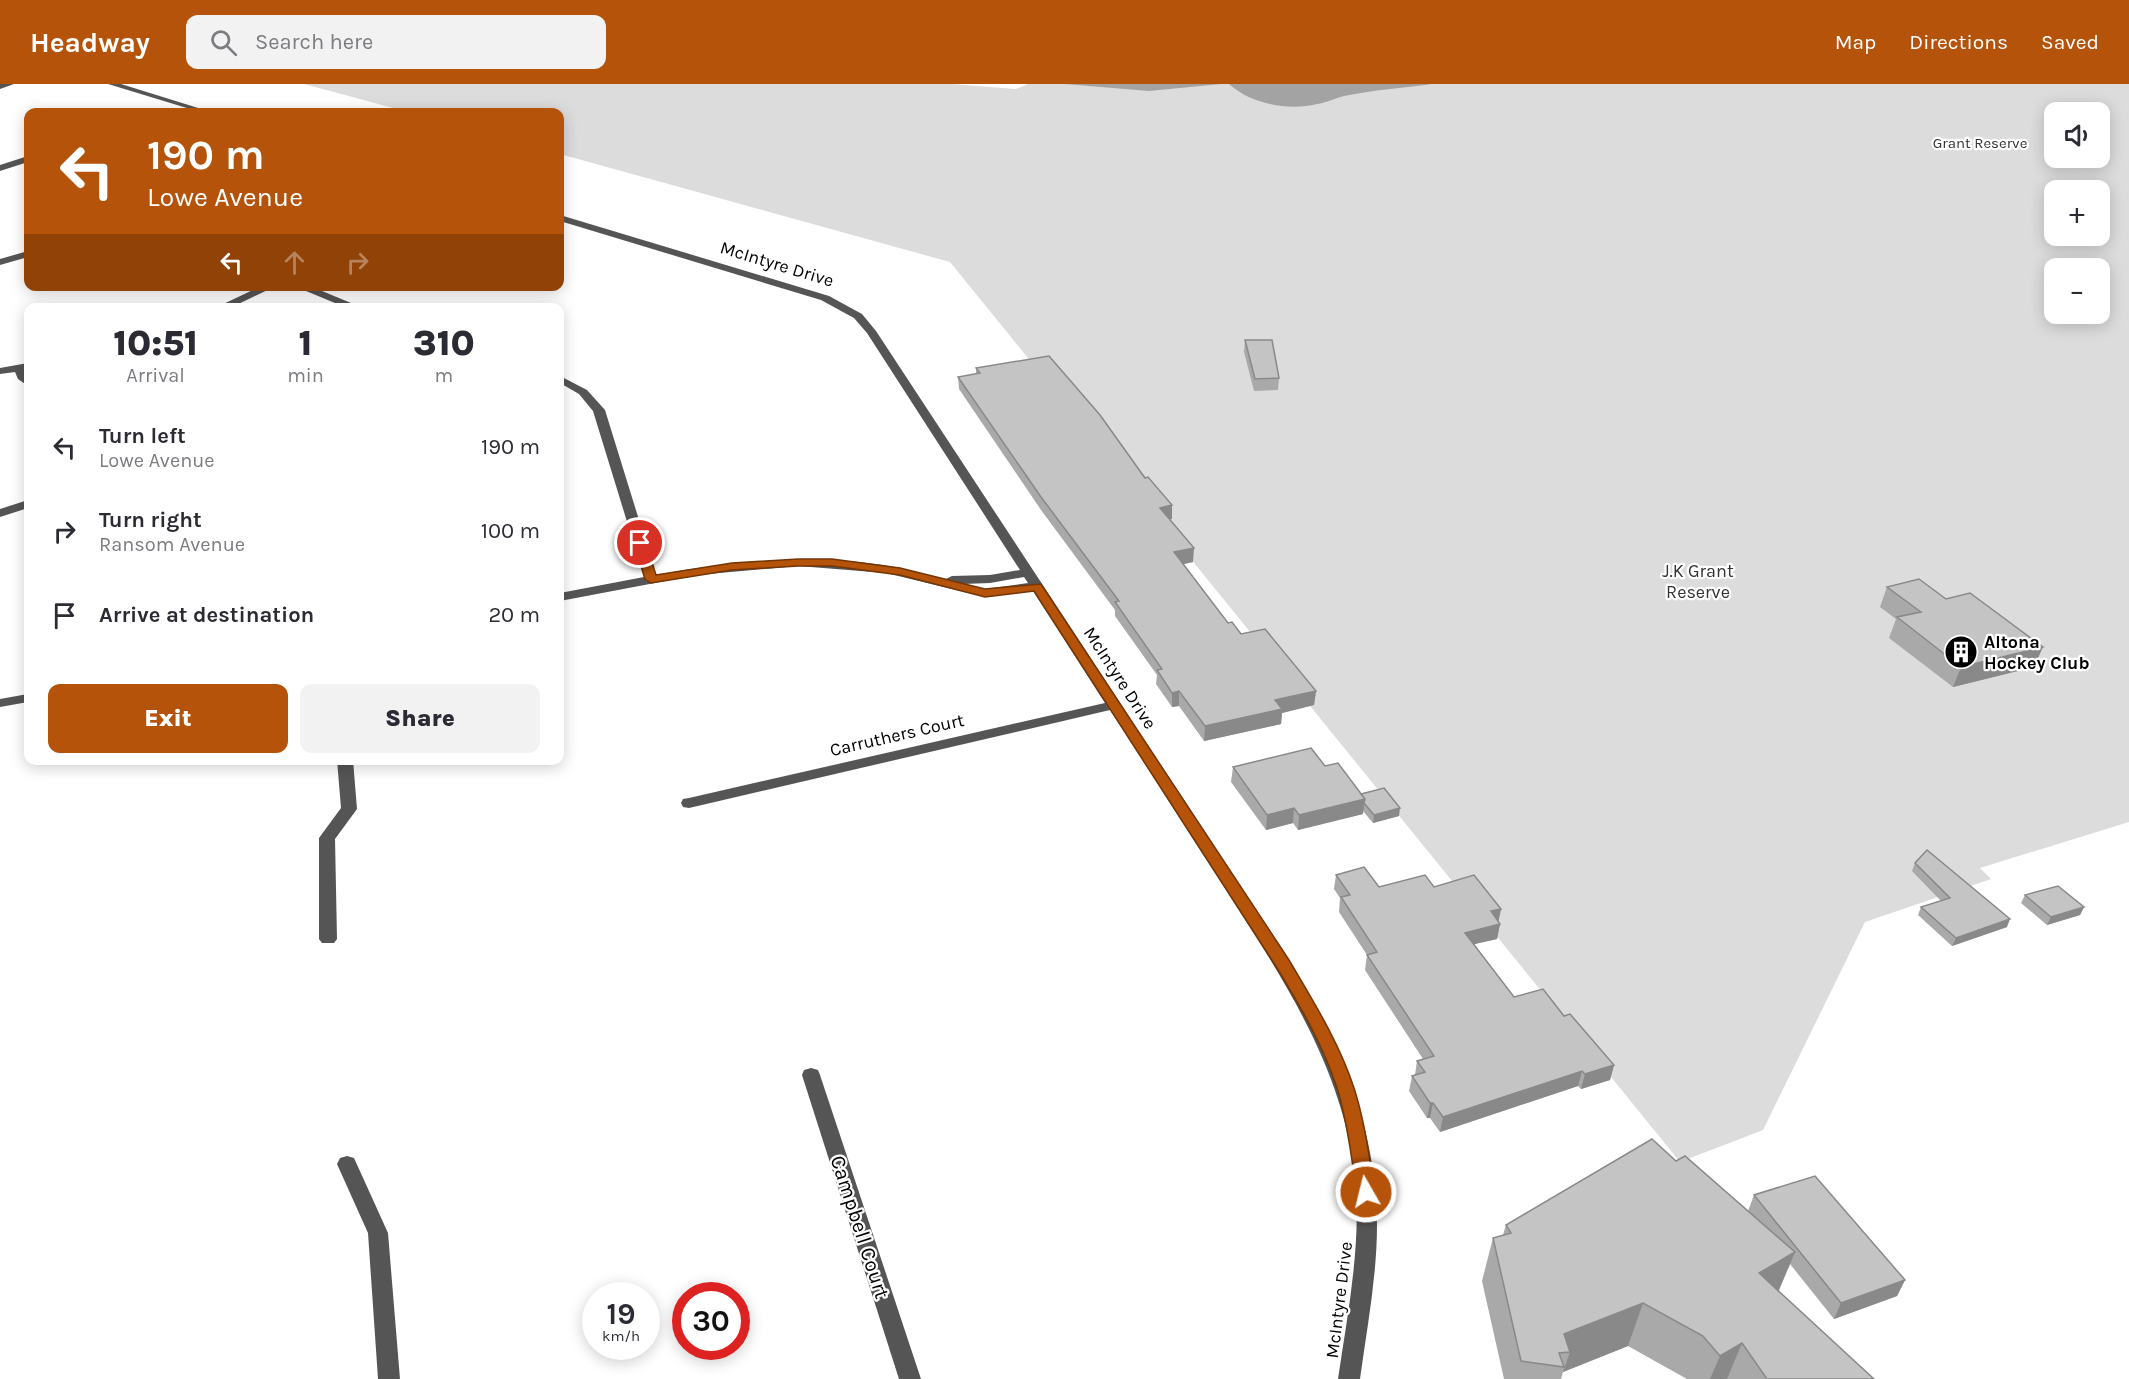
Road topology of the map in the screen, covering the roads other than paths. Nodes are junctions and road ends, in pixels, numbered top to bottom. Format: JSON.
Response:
{"nodes":[{"id":1,"x":10,"y":84,"type":"edge"},
{"id":2,"x":112,"y":84,"type":"edge"},
{"id":3,"x":0,"y":87,"type":"edge"},
{"id":4,"x":187,"y":107,"type":"joint"},
{"id":5,"x":191,"y":108,"type":"edge"},
{"id":6,"x":24,"y":160,"type":"edge"},
{"id":7,"x":0,"y":168,"type":"edge"},
{"id":8,"x":564,"y":219,"type":"edge"},
{"id":9,"x":24,"y":255,"type":"edge"},
{"id":10,"x":0,"y":262,"type":"edge"},
{"id":11,"x":259,"y":291,"type":"edge"},
{"id":12,"x":312,"y":291,"type":"edge"},
{"id":13,"x":232,"y":303,"type":"edge"},
{"id":14,"x":345,"y":303,"type":"edge"},
{"id":15,"x":24,"y":367,"type":"edge"},
{"id":16,"x":0,"y":371,"type":"edge"},
{"id":17,"x":564,"y":381,"type":"edge"},
{"id":18,"x":24,"y":505,"type":"edge"},
{"id":19,"x":0,"y":513,"type":"edge"},
{"id":20,"x":1028,"y":572,"type":"junction"},
{"id":21,"x":651,"y":579,"type":"junction"},
{"id":22,"x":940,"y":580,"type":"junction"},
{"id":23,"x":1037,"y":586,"type":"junction"},
{"id":24,"x":564,"y":596,"type":"edge"},
{"id":25,"x":24,"y":699,"type":"edge"},
{"id":26,"x":0,"y":703,"type":"edge"},
{"id":27,"x":1114,"y":705,"type":"junction"},
{"id":28,"x":345,"y":765,"type":"edge"},
{"id":29,"x":689,"y":803,"type":"dead end"},
{"id":30,"x":328,"y":939,"type":"dead end"},
{"id":31,"x":811,"y":1075,"type":"dead end"},
{"id":32,"x":347,"y":1164,"type":"dead end"},
{"id":33,"x":389,"y":1379,"type":"edge"},
{"id":34,"x":910,"y":1379,"type":"edge"},
{"id":35,"x":1349,"y":1379,"type":"edge"}],
"edges":[{"from":1,"to":3,"type":"street"},
{"from":2,"to":4,"type":"street"},
{"from":4,"to":5,"type":"street"},
{"from":6,"to":7,"type":"street"},
{"from":8,"to":20,"type":"street","name":"McIntyre Drive"},
{"from":9,"to":10,"type":"street"},
{"from":11,"to":13,"type":"street"},
{"from":12,"to":14,"type":"street"},
{"from":15,"to":16,"type":"street"},
{"from":17,"to":21,"type":"street"},
{"from":18,"to":19,"type":"street"},
{"from":20,"to":22,"type":"street"},
{"from":20,"to":23,"type":"street","name":"McIntyre Drive"},
{"from":21,"to":22,"type":"street"},
{"from":21,"to":24,"type":"street"},
{"from":22,"to":23,"type":"street"},
{"from":23,"to":27,"type":"street","name":"McIntyre Drive"},
{"from":25,"to":26,"type":"street"},
{"from":27,"to":29,"type":"street","name":"Carruthers Court"},
{"from":27,"to":35,"type":"street","name":"McIntyre Drive"},
{"from":28,"to":30,"type":"street"},
{"from":31,"to":34,"type":"street","name":"Campbell Court"},
{"from":32,"to":33,"type":"street"}]}
